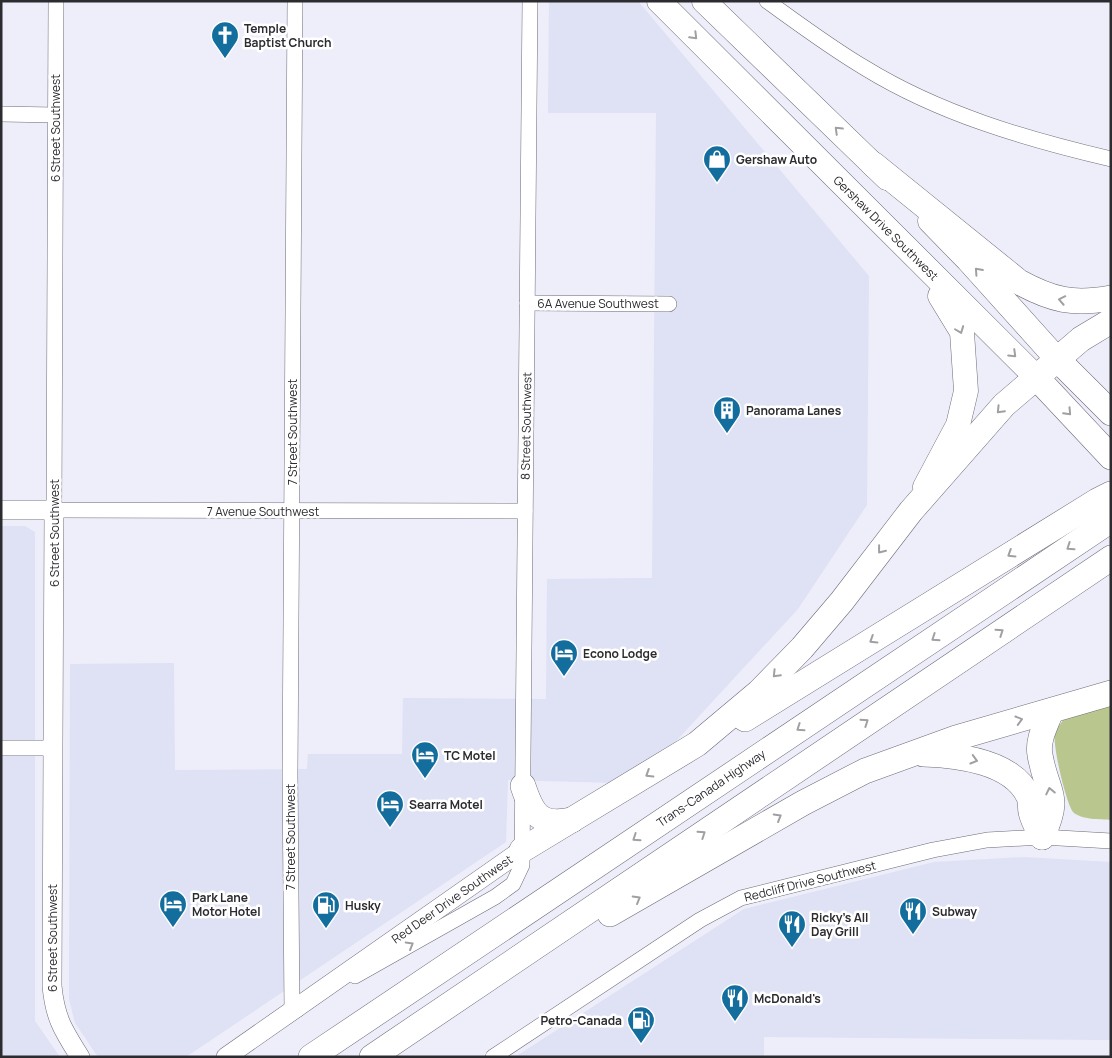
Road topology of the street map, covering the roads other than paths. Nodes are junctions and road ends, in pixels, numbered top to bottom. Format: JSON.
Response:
{"nodes":[{"id":1,"x":56,"y":1,"type":"edge"},
{"id":2,"x":295,"y":1,"type":"edge"},
{"id":3,"x":530,"y":1,"type":"edge"},
{"id":4,"x":659,"y":1,"type":"edge"},
{"id":5,"x":704,"y":1,"type":"edge"},
{"id":6,"x":768,"y":1,"type":"edge"},
{"id":7,"x":1,"y":114,"type":"edge"},
{"id":8,"x":55,"y":115,"type":"junction"},
{"id":9,"x":1111,"y":159,"type":"edge"},
{"id":10,"x":873,"y":164,"type":"junction"},
{"id":11,"x":866,"y":209,"type":"junction"},
{"id":12,"x":1111,"y":298,"type":"edge"},
{"id":13,"x":527,"y":303,"type":"junction"},
{"id":14,"x":669,"y":304,"type":"dead end"},
{"id":15,"x":1111,"y":321,"type":"edge"},
{"id":16,"x":1058,"y":360,"type":"junction"},
{"id":17,"x":1035,"y":376,"type":"junction"},
{"id":18,"x":1111,"y":413,"type":"edge"},
{"id":19,"x":1111,"y":457,"type":"edge"},
{"id":20,"x":1106,"y":505,"type":"edge"},
{"id":21,"x":1,"y":510,"type":"edge"},
{"id":22,"x":54,"y":510,"type":"junction"},
{"id":23,"x":292,"y":511,"type":"junction"},
{"id":24,"x":525,"y":511,"type":"junction"},
{"id":25,"x":911,"y":511,"type":"junction"},
{"id":26,"x":1111,"y":558,"type":"edge"},
{"id":27,"x":1111,"y":693,"type":"edge"},
{"id":28,"x":1051,"y":711,"type":"junction"},
{"id":29,"x":697,"y":744,"type":"junction"},
{"id":30,"x":1,"y":748,"type":"edge"},
{"id":31,"x":53,"y":748,"type":"junction"},
{"id":32,"x":908,"y":754,"type":"junction"},
{"id":33,"x":523,"y":786,"type":"junction"},
{"id":34,"x":572,"y":820,"type":"junction"},
{"id":35,"x":1042,"y":837,"type":"junction"},
{"id":36,"x":1111,"y":841,"type":"edge"},
{"id":37,"x":522,"y":850,"type":"junction"},
{"id":38,"x":292,"y":1012,"type":"junction"},
{"id":39,"x":428,"y":1019,"type":"junction"},
{"id":40,"x":80,"y":1057,"type":"edge"},
{"id":41,"x":226,"y":1057,"type":"edge"},
{"id":42,"x":311,"y":1057,"type":"edge"},
{"id":43,"x":372,"y":1057,"type":"edge"},
{"id":44,"x":493,"y":1057,"type":"edge"}],
"edges":[{"from":1,"to":8,"type":"street","name":"6 Street Southwest"},
{"from":2,"to":23,"type":"street","name":"7 Street Southwest"},
{"from":3,"to":13,"type":"street","name":"8 Street Southwest"},
{"from":4,"to":11,"type":"main road","name":"Gershaw Drive Southwest","one_way":true},
{"from":10,"to":5,"type":"main road","one_way":true},
{"from":6,"to":9,"type":"street"},
{"from":7,"to":8,"type":"street"},
{"from":8,"to":22,"type":"street","name":"6 Street Southwest"},
{"from":12,"to":10,"type":"highway","one_way":true},
{"from":16,"to":10,"type":"main road","one_way":true},
{"from":11,"to":17,"type":"main road","name":"Gershaw Drive Southwest","one_way":true},
{"from":11,"to":25,"type":"main road","one_way":true},
{"from":13,"to":14,"type":"street","name":"6A Avenue Southwest"},
{"from":13,"to":24,"type":"street","name":"8 Street Southwest"},
{"from":15,"to":16,"type":"highway"},
{"from":16,"to":17,"type":"highway"},
{"from":16,"to":18,"type":"highway"},
{"from":17,"to":19,"type":"highway","name":"Gershaw Drive Southwest","one_way":true},
{"from":17,"to":25,"type":"highway","one_way":true},
{"from":20,"to":29,"type":"highway","one_way":true},
{"from":20,"to":42,"type":"highway","name":"Trans-Canada Highway","one_way":true},
{"from":21,"to":22,"type":"street","name":"7 Avenue Southwest"},
{"from":22,"to":23,"type":"street","name":"7 Avenue Southwest"},
{"from":22,"to":31,"type":"street","name":"6 Street Southwest"},
{"from":23,"to":24,"type":"street","name":"7 Avenue Southwest"},
{"from":23,"to":38,"type":"street","name":"7 Street Southwest"},
{"from":24,"to":33,"type":"street","name":"8 Street Southwest"},
{"from":25,"to":29,"type":"highway","one_way":true},
{"from":39,"to":26,"type":"highway","one_way":true},
{"from":27,"to":28,"type":"highway"},
{"from":32,"to":28,"type":"highway","one_way":true},
{"from":35,"to":28,"type":"highway","one_way":true},
{"from":29,"to":34,"type":"highway","one_way":true},
{"from":30,"to":31,"type":"street"},
{"from":31,"to":40,"type":"street","name":"6 Street Southwest"},
{"from":32,"to":35,"type":"highway","one_way":true},
{"from":39,"to":32,"type":"highway","one_way":true},
{"from":33,"to":34,"type":"highway"},
{"from":33,"to":37,"type":"street","name":"8 Street Southwest"},
{"from":34,"to":37,"type":"highway"},
{"from":35,"to":36,"type":"street","name":"Redcliff Drive Southwest"},
{"from":35,"to":44,"type":"street","name":"Redcliff Drive Southwest"},
{"from":37,"to":38,"type":"street","name":"Red Deer Drive Southwest"},
{"from":38,"to":41,"type":"street","name":"Red Deer Drive Southwest"},
{"from":39,"to":43,"type":"highway"}]}
